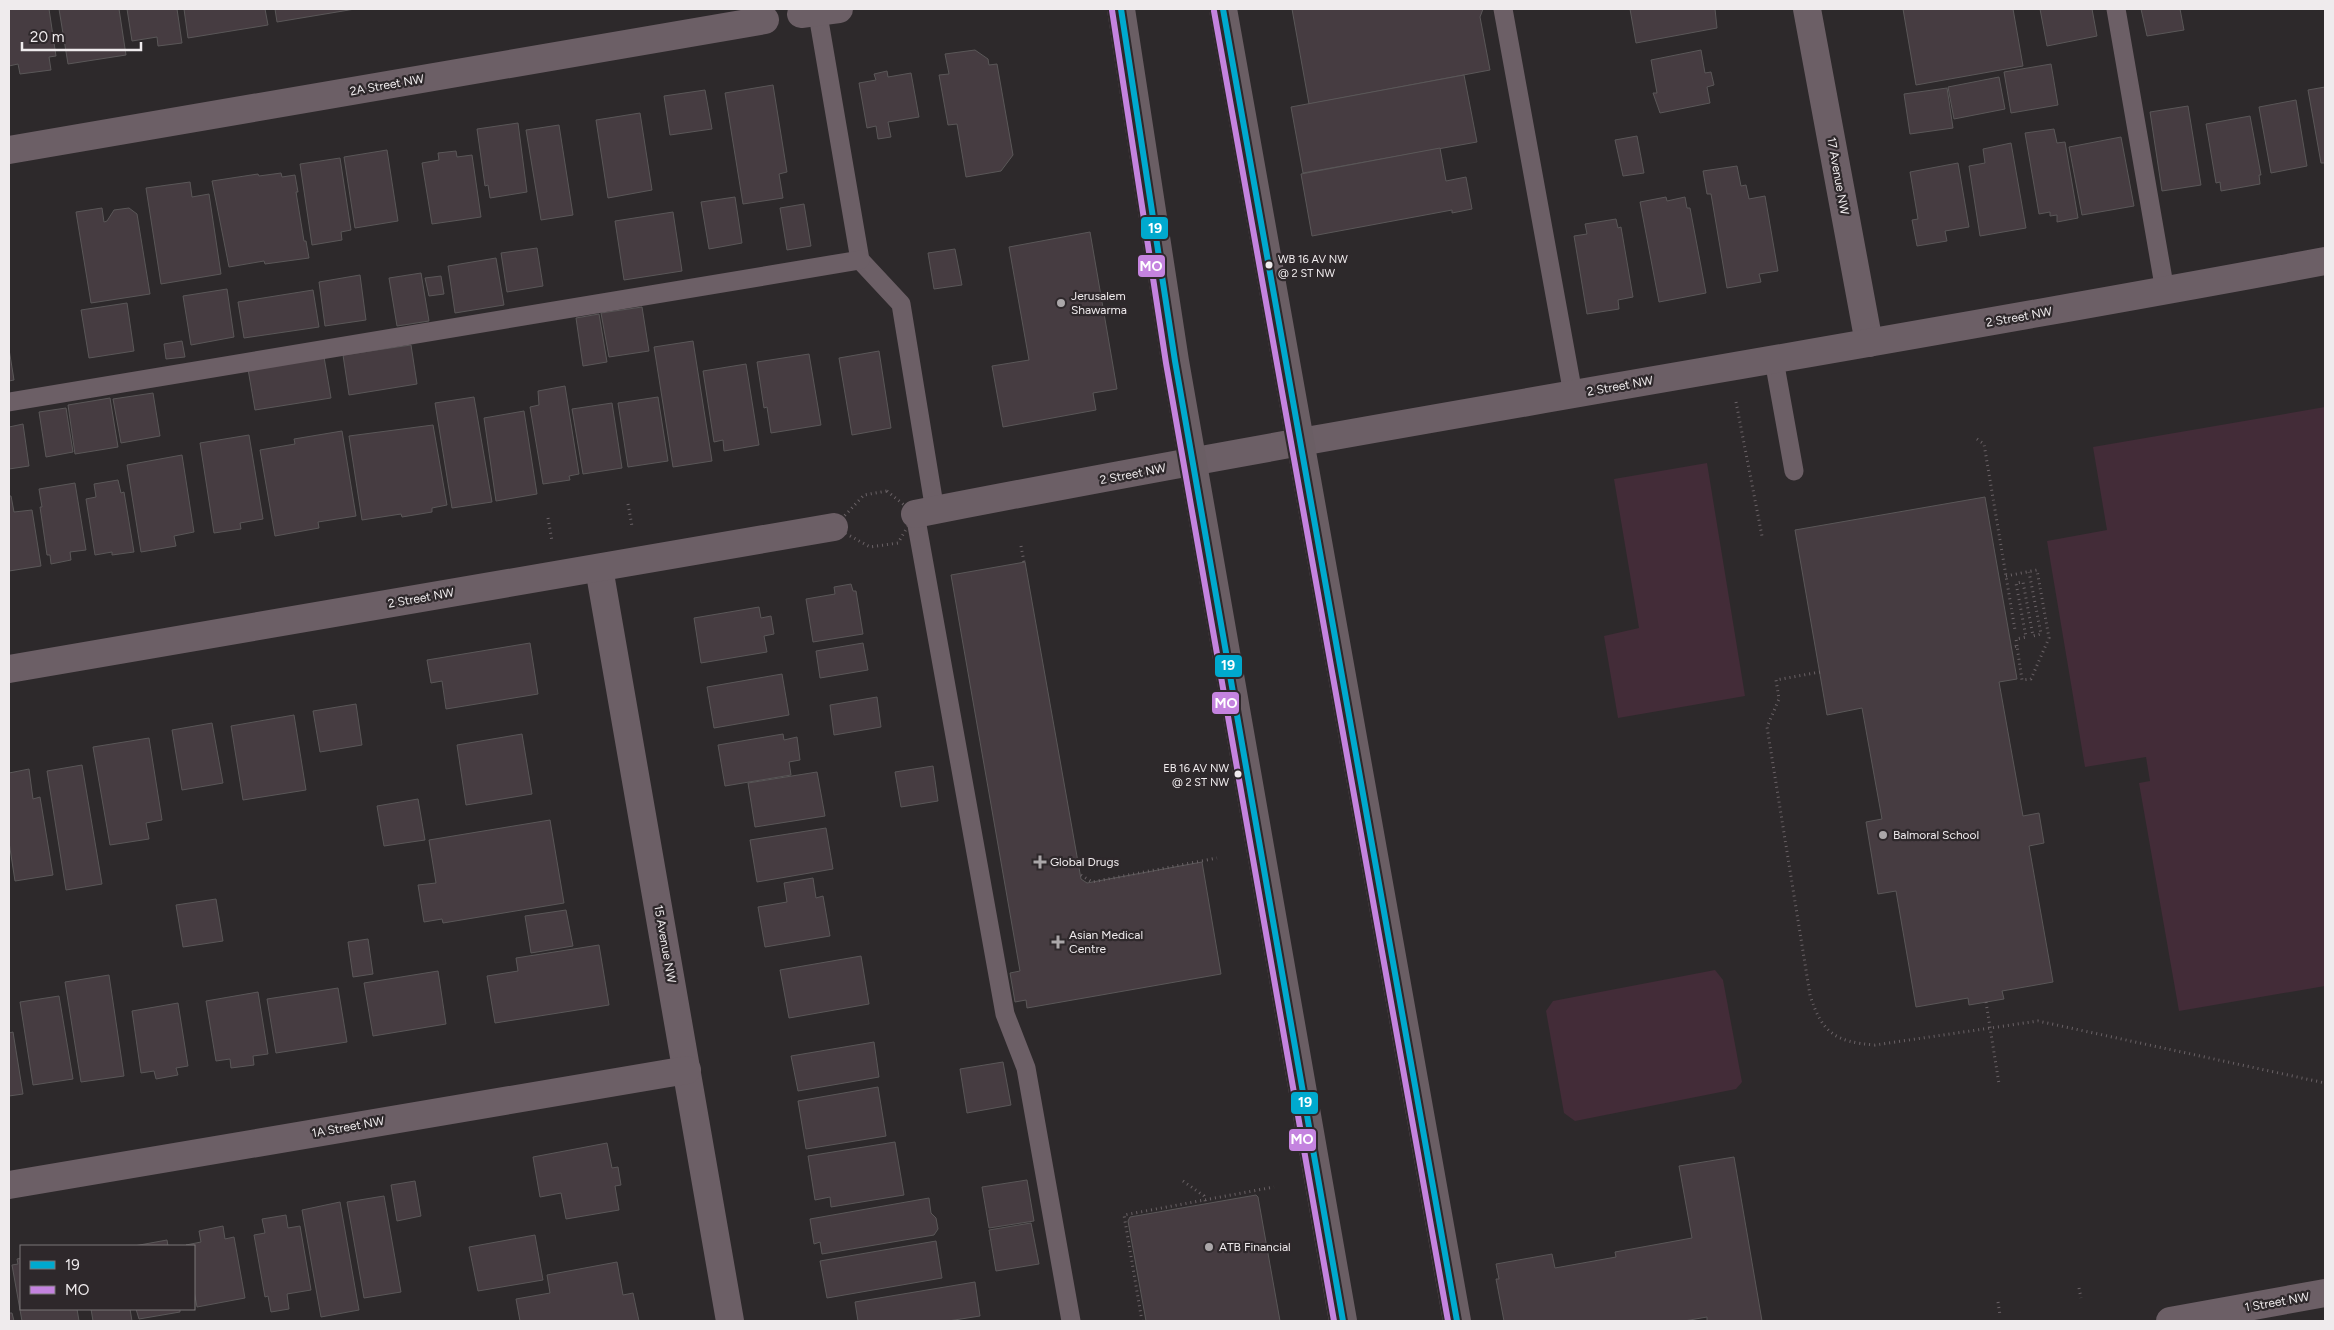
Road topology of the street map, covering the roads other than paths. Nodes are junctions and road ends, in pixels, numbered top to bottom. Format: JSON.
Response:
{"nodes":[{"id":1,"x":1121,"y":9,"type":"edge"},
{"id":2,"x":1223,"y":9,"type":"edge"},
{"id":3,"x":1503,"y":9,"type":"edge"},
{"id":4,"x":1807,"y":9,"type":"edge"},
{"id":5,"x":2116,"y":9,"type":"edge"},
{"id":6,"x":818,"y":11,"type":"edge"},
{"id":7,"x":765,"y":20,"type":"dead end"},
{"id":8,"x":9,"y":150,"type":"edge"},
{"id":9,"x":860,"y":260,"type":"junction"},
{"id":10,"x":2325,"y":261,"type":"edge"},
{"id":11,"x":2165,"y":291,"type":"junction"},
{"id":12,"x":1869,"y":343,"type":"junction"},
{"id":13,"x":1774,"y":360,"type":"junction"},
{"id":14,"x":1573,"y":394,"type":"junction"},
{"id":15,"x":9,"y":402,"type":"edge"},
{"id":16,"x":1300,"y":444,"type":"junction"},
{"id":17,"x":1193,"y":463,"type":"junction"},
{"id":18,"x":1794,"y":471,"type":"dead end"},
{"id":19,"x":925,"y":512,"type":"junction"},
{"id":20,"x":834,"y":527,"type":"road end"},
{"id":21,"x":599,"y":568,"type":"junction"},
{"id":22,"x":9,"y":668,"type":"edge"},
{"id":23,"x":687,"y":1070,"type":"junction"},
{"id":24,"x":9,"y":1185,"type":"edge"},
{"id":25,"x":2325,"y":1293,"type":"edge"},
{"id":26,"x":730,"y":1321,"type":"edge"},
{"id":27,"x":1071,"y":1321,"type":"edge"},
{"id":28,"x":1343,"y":1321,"type":"edge"},
{"id":29,"x":1457,"y":1321,"type":"edge"},
{"id":30,"x":2170,"y":1321,"type":"edge"}],
"edges":[{"from":1,"to":17,"type":"highway"},
{"from":2,"to":16,"type":"highway"},
{"from":3,"to":14,"type":"lane"},
{"from":4,"to":12,"type":"street","name":"17 Avenue NW"},
{"from":5,"to":11,"type":"lane"},
{"from":6,"to":9,"type":"lane"},
{"from":7,"to":8,"type":"street","name":"2A Street NW"},
{"from":9,"to":15,"type":"lane"},
{"from":9,"to":19,"type":"lane"},
{"from":10,"to":11,"type":"street","name":"2 Street NW"},
{"from":11,"to":12,"type":"street","name":"2 Street NW"},
{"from":12,"to":13,"type":"street","name":"2 Street NW"},
{"from":13,"to":14,"type":"street","name":"2 Street NW"},
{"from":13,"to":18,"type":"lane"},
{"from":14,"to":16,"type":"street","name":"2 Street NW"},
{"from":16,"to":17,"type":"street","name":"2 Street NW"},
{"from":16,"to":29,"type":"highway"},
{"from":17,"to":19,"type":"street","name":"2 Street NW"},
{"from":17,"to":28,"type":"highway"},
{"from":19,"to":27,"type":"lane"},
{"from":20,"to":21,"type":"street","name":"2 Street NW"},
{"from":21,"to":22,"type":"street","name":"2 Street NW"},
{"from":21,"to":23,"type":"street","name":"15 Avenue NW"},
{"from":23,"to":24,"type":"street","name":"1A Street NW"},
{"from":23,"to":26,"type":"street","name":"15 Avenue NW"},
{"from":25,"to":30,"type":"street","name":"1 Street NW"}]}
